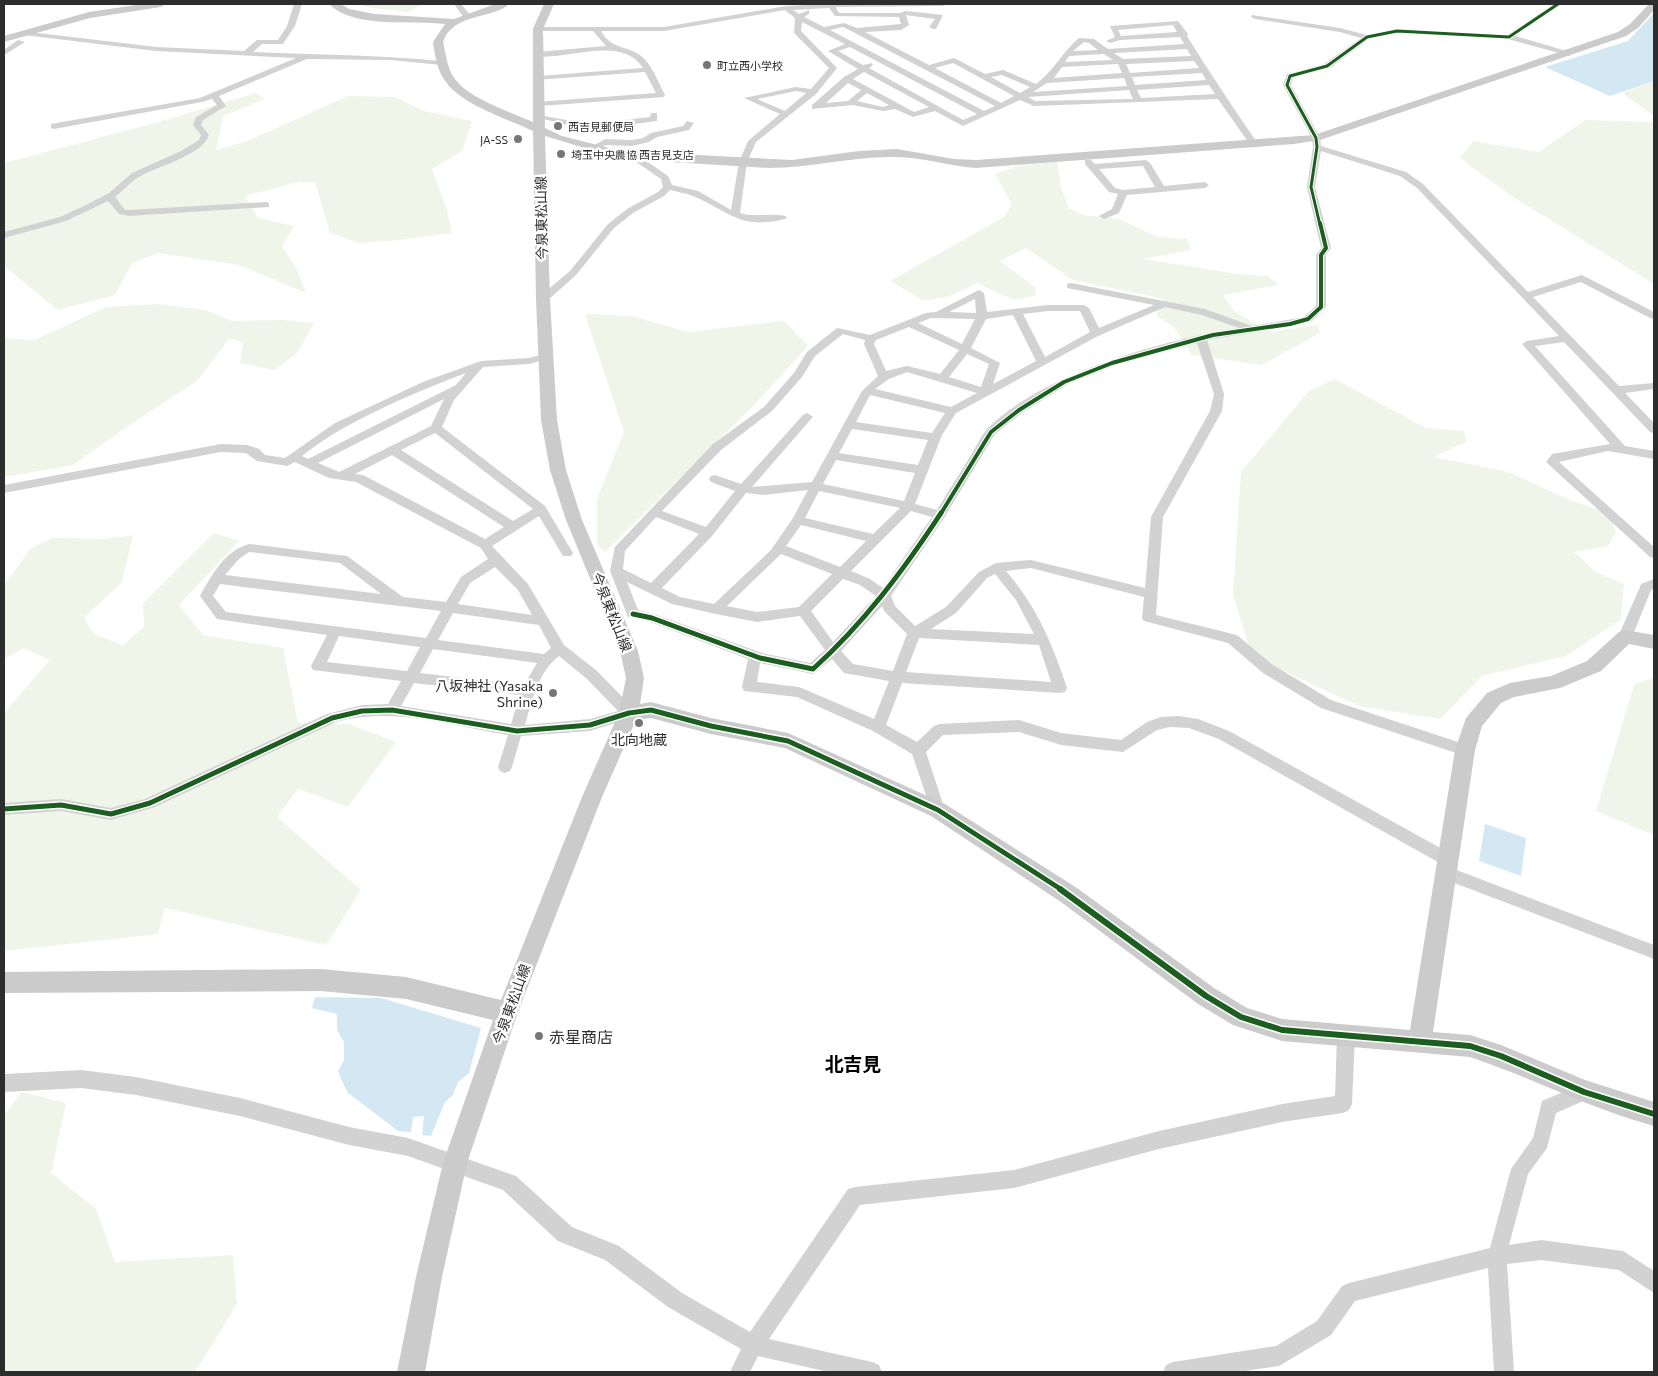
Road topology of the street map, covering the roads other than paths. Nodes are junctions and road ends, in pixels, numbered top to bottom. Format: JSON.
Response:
{"nodes":[{"id":1,"x":161,"y":4,"type":"edge"},
{"id":2,"x":298,"y":4,"type":"edge"},
{"id":3,"x":334,"y":4,"type":"edge"},
{"id":4,"x":457,"y":4,"type":"edge"},
{"id":5,"x":504,"y":4,"type":"edge"},
{"id":6,"x":549,"y":4,"type":"edge"},
{"id":7,"x":944,"y":4,"type":"edge"},
{"id":8,"x":1558,"y":4,"type":"edge"},
{"id":9,"x":1650,"y":4,"type":"edge"},
{"id":10,"x":1654,"y":4,"type":"edge"},
{"id":11,"x":815,"y":6,"type":"junction"},
{"id":12,"x":831,"y":6,"type":"junction"},
{"id":13,"x":786,"y":8,"type":"junction"},
{"id":14,"x":902,"y":15,"type":"junction"},
{"id":15,"x":467,"y":16,"type":"junction"},
{"id":16,"x":799,"y":17,"type":"junction"},
{"id":17,"x":1255,"y":17,"type":"dead end"},
{"id":18,"x":453,"y":22,"type":"junction"},
{"id":19,"x":933,"y":27,"type":"dead end"},
{"id":20,"x":538,"y":29,"type":"junction"},
{"id":21,"x":596,"y":29,"type":"junction"},
{"id":22,"x":823,"y":30,"type":"junction"},
{"id":23,"x":856,"y":30,"type":"junction"},
{"id":24,"x":1184,"y":34,"type":"junction"},
{"id":25,"x":23,"y":37,"type":"junction"},
{"id":26,"x":1367,"y":37,"type":"junction"},
{"id":27,"x":1509,"y":37,"type":"junction"},
{"id":28,"x":1119,"y":38,"type":"junction"},
{"id":29,"x":4,"y":39,"type":"edge"},
{"id":30,"x":849,"y":45,"type":"junction"},
{"id":31,"x":1191,"y":46,"type":"junction"},
{"id":32,"x":613,"y":48,"type":"junction"},
{"id":33,"x":1100,"y":48,"type":"junction"},
{"id":34,"x":4,"y":53,"type":"edge"},
{"id":35,"x":247,"y":53,"type":"junction"},
{"id":36,"x":537,"y":54,"type":"junction"},
{"id":37,"x":900,"y":54,"type":"junction"},
{"id":38,"x":1066,"y":54,"type":"junction"},
{"id":39,"x":1567,"y":54,"type":"junction"},
{"id":40,"x":305,"y":57,"type":"junction"},
{"id":41,"x":1198,"y":58,"type":"junction"},
{"id":42,"x":881,"y":61,"type":"junction"},
{"id":43,"x":1121,"y":62,"type":"junction"},
{"id":44,"x":442,"y":63,"type":"junction"},
{"id":45,"x":1060,"y":65,"type":"junction"},
{"id":46,"x":861,"y":68,"type":"junction"},
{"id":47,"x":927,"y":68,"type":"junction"},
{"id":48,"x":646,"y":70,"type":"junction"},
{"id":49,"x":1206,"y":70,"type":"junction"},
{"id":50,"x":1127,"y":75,"type":"junction"},
{"id":51,"x":984,"y":77,"type":"junction"},
{"id":52,"x":538,"y":78,"type":"junction"},
{"id":53,"x":847,"y":79,"type":"junction"},
{"id":54,"x":1044,"y":81,"type":"junction"},
{"id":55,"x":1212,"y":82,"type":"junction"},
{"id":56,"x":1036,"y":88,"type":"junction"},
{"id":57,"x":1132,"y":88,"type":"junction"},
{"id":58,"x":866,"y":90,"type":"junction"},
{"id":59,"x":813,"y":92,"type":"junction"},
{"id":60,"x":214,"y":95,"type":"junction"},
{"id":61,"x":1019,"y":96,"type":"junction"},
{"id":62,"x":1220,"y":96,"type":"junction"},
{"id":63,"x":1138,"y":101,"type":"junction"},
{"id":64,"x":853,"y":103,"type":"junction"},
{"id":65,"x":539,"y":104,"type":"junction"},
{"id":66,"x":999,"y":105,"type":"junction"},
{"id":67,"x":896,"y":106,"type":"junction"},
{"id":68,"x":817,"y":107,"type":"junction"},
{"id":69,"x":935,"y":108,"type":"junction"},
{"id":70,"x":788,"y":113,"type":"junction"},
{"id":71,"x":982,"y":113,"type":"junction"},
{"id":72,"x":654,"y":115,"type":"dead end"},
{"id":73,"x":690,"y":123,"type":"dead end"},
{"id":74,"x":539,"y":124,"type":"junction"},
{"id":75,"x":54,"y":126,"type":"dead end"},
{"id":76,"x":1316,"y":142,"type":"junction"},
{"id":77,"x":1254,"y":144,"type":"junction"},
{"id":78,"x":594,"y":148,"type":"junction"},
{"id":79,"x":632,"y":155,"type":"junction"},
{"id":80,"x":1083,"y":155,"type":"junction"},
{"id":81,"x":743,"y":162,"type":"junction"},
{"id":82,"x":1092,"y":167,"type":"junction"},
{"id":83,"x":1205,"y":185,"type":"dead end"},
{"id":84,"x":668,"y":187,"type":"junction"},
{"id":85,"x":1160,"y":188,"type":"junction"},
{"id":86,"x":1123,"y":193,"type":"junction"},
{"id":87,"x":109,"y":196,"type":"junction"},
{"id":88,"x":266,"y":206,"type":"dead end"},
{"id":89,"x":735,"y":215,"type":"junction"},
{"id":90,"x":1104,"y":216,"type":"dead end"},
{"id":91,"x":782,"y":217,"type":"dead end"},
{"id":92,"x":4,"y":235,"type":"edge"},
{"id":93,"x":1071,"y":286,"type":"dead end"},
{"id":94,"x":1527,"y":296,"type":"junction"},
{"id":95,"x":543,"y":299,"type":"junction"},
{"id":96,"x":1164,"y":304,"type":"junction"},
{"id":97,"x":1016,"y":311,"type":"junction"},
{"id":98,"x":939,"y":314,"type":"junction"},
{"id":99,"x":982,"y":316,"type":"junction"},
{"id":100,"x":1654,"y":316,"type":"edge"},
{"id":101,"x":910,"y":323,"type":"junction"},
{"id":102,"x":1253,"y":330,"type":"junction"},
{"id":103,"x":1094,"y":334,"type":"junction"},
{"id":104,"x":871,"y":338,"type":"junction"},
{"id":105,"x":1201,"y":338,"type":"junction"},
{"id":106,"x":1568,"y":338,"type":"junction"},
{"id":107,"x":965,"y":349,"type":"junction"},
{"id":108,"x":547,"y":356,"type":"junction"},
{"id":109,"x":1042,"y":362,"type":"junction"},
{"id":110,"x":481,"y":364,"type":"junction"},
{"id":111,"x":883,"y":376,"type":"junction"},
{"id":112,"x":942,"y":379,"type":"junction"},
{"id":113,"x":462,"y":384,"type":"junction"},
{"id":114,"x":1654,"y":386,"type":"edge"},
{"id":115,"x":1618,"y":390,"type":"junction"},
{"id":116,"x":867,"y":391,"type":"junction"},
{"id":117,"x":985,"y":392,"type":"junction"},
{"id":118,"x":952,"y":411,"type":"junction"},
{"id":119,"x":806,"y":417,"type":"dead end"},
{"id":120,"x":850,"y":425,"type":"junction"},
{"id":121,"x":436,"y":428,"type":"junction"},
{"id":122,"x":1654,"y":428,"type":"edge"},
{"id":123,"x":935,"y":437,"type":"junction"},
{"id":124,"x":1620,"y":448,"type":"junction"},
{"id":125,"x":392,"y":450,"type":"junction"},
{"id":126,"x":1654,"y":455,"type":"edge"},
{"id":127,"x":833,"y":456,"type":"junction"},
{"id":128,"x":294,"y":458,"type":"junction"},
{"id":129,"x":307,"y":464,"type":"junction"},
{"id":130,"x":922,"y":470,"type":"junction"},
{"id":131,"x":341,"y":476,"type":"junction"},
{"id":132,"x":715,"y":479,"type":"dead end"},
{"id":133,"x":818,"y":486,"type":"junction"},
{"id":134,"x":4,"y":489,"type":"edge"},
{"id":135,"x":743,"y":489,"type":"junction"},
{"id":136,"x":908,"y":507,"type":"junction"},
{"id":137,"x":541,"y":509,"type":"junction"},
{"id":138,"x":654,"y":512,"type":"junction"},
{"id":139,"x":940,"y":515,"type":"junction"},
{"id":140,"x":798,"y":520,"type":"junction"},
{"id":141,"x":512,"y":526,"type":"junction"},
{"id":142,"x":708,"y":533,"type":"junction"},
{"id":143,"x":875,"y":539,"type":"junction"},
{"id":144,"x":485,"y":545,"type":"junction"},
{"id":145,"x":778,"y":548,"type":"junction"},
{"id":146,"x":567,"y":553,"type":"dead end"},
{"id":147,"x":1654,"y":554,"type":"edge"},
{"id":148,"x":496,"y":560,"type":"junction"},
{"id":149,"x":996,"y":567,"type":"junction"},
{"id":150,"x":616,"y":571,"type":"junction"},
{"id":151,"x":841,"y":573,"type":"junction"},
{"id":152,"x":217,"y":579,"type":"junction"},
{"id":153,"x":1654,"y":584,"type":"edge"},
{"id":154,"x":654,"y":588,"type":"junction"},
{"id":155,"x":1152,"y":594,"type":"junction"},
{"id":156,"x":884,"y":596,"type":"junction"},
{"id":157,"x":400,"y":601,"type":"junction"},
{"id":158,"x":451,"y":606,"type":"junction"},
{"id":159,"x":716,"y":609,"type":"junction"},
{"id":160,"x":804,"y":611,"type":"junction"},
{"id":161,"x":626,"y":619,"type":"junction"},
{"id":162,"x":543,"y":620,"type":"junction"},
{"id":163,"x":335,"y":631,"type":"junction"},
{"id":164,"x":914,"y":634,"type":"junction"},
{"id":165,"x":1625,"y":637,"type":"junction"},
{"id":166,"x":1044,"y":640,"type":"junction"},
{"id":167,"x":1654,"y":642,"type":"edge"},
{"id":168,"x":432,"y":644,"type":"junction"},
{"id":169,"x":558,"y":649,"type":"junction"},
{"id":170,"x":832,"y":652,"type":"junction"},
{"id":171,"x":755,"y":656,"type":"junction"},
{"id":172,"x":546,"y":659,"type":"junction"},
{"id":173,"x":411,"y":677,"type":"junction"},
{"id":174,"x":898,"y":677,"type":"junction"},
{"id":175,"x":528,"y":691,"type":"junction"},
{"id":176,"x":392,"y":710,"type":"junction"},
{"id":177,"x":628,"y":713,"type":"junction"},
{"id":178,"x":878,"y":727,"type":"junction"},
{"id":179,"x":517,"y":731,"type":"junction"},
{"id":180,"x":918,"y":750,"type":"junction"},
{"id":181,"x":1465,"y":750,"type":"junction"},
{"id":182,"x":505,"y":767,"type":"dead end"},
{"id":183,"x":4,"y":809,"type":"edge"},
{"id":184,"x":938,"y":810,"type":"junction"},
{"id":185,"x":1447,"y":867,"type":"junction"},
{"id":186,"x":1654,"y":952,"type":"edge"},
{"id":187,"x":4,"y":982,"type":"edge"},
{"id":188,"x":507,"y":1012,"type":"junction"},
{"id":189,"x":1346,"y":1036,"type":"junction"},
{"id":190,"x":1420,"y":1040,"type":"junction"},
{"id":191,"x":4,"y":1083,"type":"edge"},
{"id":192,"x":1584,"y":1092,"type":"junction"},
{"id":193,"x":1654,"y":1114,"type":"edge"},
{"id":194,"x":455,"y":1163,"type":"junction"},
{"id":195,"x":1497,"y":1256,"type":"junction"},
{"id":196,"x":1654,"y":1283,"type":"edge"},
{"id":197,"x":753,"y":1345,"type":"junction"},
{"id":198,"x":411,"y":1372,"type":"edge"},
{"id":199,"x":740,"y":1372,"type":"edge"},
{"id":200,"x":872,"y":1372,"type":"edge"},
{"id":201,"x":1173,"y":1372,"type":"edge"},
{"id":202,"x":1504,"y":1372,"type":"edge"}],
"edges":[{"from":1,"to":25,"type":"street"},
{"from":2,"to":35,"type":"street"},
{"from":3,"to":18,"type":"street"},
{"from":4,"to":15,"type":"street"},
{"from":5,"to":15,"type":"street"},
{"from":6,"to":20,"type":"street","name":"今泉東松山線"},
{"from":7,"to":12,"type":"street"},
{"from":8,"to":27,"type":"street"},
{"from":9,"to":10,"type":"street"},
{"from":10,"to":39,"type":"street"},
{"from":11,"to":12,"type":"street"},
{"from":11,"to":13,"type":"street"},
{"from":11,"to":16,"type":"street"},
{"from":12,"to":14,"type":"street"},
{"from":13,"to":16,"type":"street"},
{"from":13,"to":21,"type":"street"},
{"from":14,"to":19,"type":"street"},
{"from":14,"to":23,"type":"street"},
{"from":15,"to":18,"type":"street"},
{"from":16,"to":22,"type":"street"},
{"from":16,"to":59,"type":"street"},
{"from":17,"to":26,"type":"street"},
{"from":18,"to":44,"type":"street"},
{"from":20,"to":21,"type":"street"},
{"from":20,"to":36,"type":"street","name":"今泉東松山線"},
{"from":21,"to":32,"type":"street"},
{"from":22,"to":23,"type":"street"},
{"from":22,"to":30,"type":"street"},
{"from":23,"to":37,"type":"street"},
{"from":24,"to":28,"type":"street"},
{"from":24,"to":28,"type":"street"},
{"from":24,"to":31,"type":"street"},
{"from":25,"to":29,"type":"street"},
{"from":25,"to":34,"type":"street"},
{"from":25,"to":35,"type":"street"},
{"from":26,"to":27,"type":"street"},
{"from":26,"to":76,"type":"street"},
{"from":27,"to":39,"type":"street"},
{"from":28,"to":33,"type":"street"},
{"from":30,"to":42,"type":"street"},
{"from":30,"to":46,"type":"street"},
{"from":31,"to":33,"type":"street"},
{"from":31,"to":41,"type":"street"},
{"from":32,"to":36,"type":"street"},
{"from":32,"to":48,"type":"street"},
{"from":33,"to":38,"type":"street"},
{"from":33,"to":38,"type":"street"},
{"from":33,"to":43,"type":"street"},
{"from":35,"to":40,"type":"street"},
{"from":36,"to":52,"type":"street","name":"今泉東松山線"},
{"from":37,"to":42,"type":"street"},
{"from":37,"to":47,"type":"street"},
{"from":38,"to":45,"type":"street"},
{"from":39,"to":76,"type":"street"},
{"from":40,"to":44,"type":"street"},
{"from":40,"to":60,"type":"street"},
{"from":41,"to":43,"type":"street"},
{"from":41,"to":49,"type":"street"},
{"from":42,"to":46,"type":"street"},
{"from":42,"to":71,"type":"street"},
{"from":43,"to":45,"type":"street"},
{"from":43,"to":50,"type":"street"},
{"from":44,"to":74,"type":"street"},
{"from":45,"to":54,"type":"street"},
{"from":46,"to":53,"type":"street"},
{"from":46,"to":69,"type":"street"},
{"from":47,"to":51,"type":"street"},
{"from":47,"to":66,"type":"street"},
{"from":48,"to":52,"type":"street"},
{"from":48,"to":65,"type":"street"},
{"from":49,"to":50,"type":"street"},
{"from":49,"to":55,"type":"street"},
{"from":50,"to":54,"type":"street"},
{"from":50,"to":57,"type":"street"},
{"from":51,"to":56,"type":"street"},
{"from":51,"to":61,"type":"street"},
{"from":52,"to":65,"type":"street","name":"今泉東松山線"},
{"from":53,"to":58,"type":"street"},
{"from":53,"to":68,"type":"street"},
{"from":54,"to":56,"type":"street"},
{"from":55,"to":57,"type":"street"},
{"from":55,"to":62,"type":"street"},
{"from":56,"to":61,"type":"street"},
{"from":57,"to":61,"type":"street"},
{"from":57,"to":63,"type":"street"},
{"from":58,"to":64,"type":"street"},
{"from":58,"to":67,"type":"street"},
{"from":59,"to":70,"type":"street"},
{"from":59,"to":70,"type":"street"},
{"from":60,"to":75,"type":"street"},
{"from":60,"to":87,"type":"street"},
{"from":61,"to":63,"type":"street"},
{"from":61,"to":66,"type":"street"},
{"from":62,"to":63,"type":"street"},
{"from":62,"to":77,"type":"street"},
{"from":64,"to":67,"type":"street"},
{"from":64,"to":68,"type":"street"},
{"from":65,"to":74,"type":"street","name":"今泉東松山線"},
{"from":66,"to":71,"type":"street"},
{"from":67,"to":69,"type":"street"},
{"from":68,"to":70,"type":"street"},
{"from":69,"to":71,"type":"street"},
{"from":70,"to":81,"type":"street"},
{"from":72,"to":74,"type":"street"},
{"from":73,"to":78,"type":"street"},
{"from":74,"to":78,"type":"street"},
{"from":74,"to":95,"type":"street","name":"今泉東松山線"},
{"from":76,"to":77,"type":"street"},
{"from":76,"to":94,"type":"street"},
{"from":76,"to":102,"type":"street"},
{"from":77,"to":80,"type":"street"},
{"from":78,"to":79,"type":"street"},
{"from":79,"to":81,"type":"street"},
{"from":79,"to":84,"type":"street"},
{"from":80,"to":81,"type":"street"},
{"from":80,"to":82,"type":"street"},
{"from":81,"to":89,"type":"street"},
{"from":82,"to":85,"type":"street"},
{"from":82,"to":86,"type":"street"},
{"from":83,"to":85,"type":"street"},
{"from":84,"to":89,"type":"street"},
{"from":84,"to":95,"type":"street"},
{"from":85,"to":86,"type":"street"},
{"from":86,"to":90,"type":"street"},
{"from":87,"to":88,"type":"street"},
{"from":87,"to":92,"type":"street"},
{"from":89,"to":91,"type":"street"},
{"from":93,"to":96,"type":"street"},
{"from":94,"to":100,"type":"street"},
{"from":94,"to":106,"type":"street"},
{"from":95,"to":108,"type":"street","name":"今泉東松山線"},
{"from":96,"to":102,"type":"street"},
{"from":96,"to":103,"type":"street"},
{"from":97,"to":99,"type":"street"},
{"from":97,"to":103,"type":"street"},
{"from":97,"to":109,"type":"street"},
{"from":98,"to":99,"type":"street"},
{"from":98,"to":99,"type":"street"},
{"from":98,"to":101,"type":"street"},
{"from":99,"to":107,"type":"street"},
{"from":101,"to":104,"type":"street"},
{"from":101,"to":107,"type":"street"},
{"from":102,"to":105,"type":"street"},
{"from":103,"to":109,"type":"street"},
{"from":104,"to":111,"type":"street"},
{"from":104,"to":138,"type":"street"},
{"from":105,"to":139,"type":"street"},
{"from":105,"to":155,"type":"street"},
{"from":106,"to":115,"type":"street"},
{"from":106,"to":124,"type":"street"},
{"from":107,"to":112,"type":"street"},
{"from":107,"to":117,"type":"street"},
{"from":108,"to":110,"type":"street"},
{"from":108,"to":161,"type":"street","name":"今泉東松山線"},
{"from":109,"to":117,"type":"street"},
{"from":110,"to":113,"type":"street"},
{"from":110,"to":128,"type":"street"},
{"from":111,"to":112,"type":"street"},
{"from":111,"to":116,"type":"street"},
{"from":112,"to":117,"type":"street"},
{"from":113,"to":121,"type":"street"},
{"from":113,"to":129,"type":"street"},
{"from":114,"to":115,"type":"street"},
{"from":115,"to":122,"type":"street"},
{"from":116,"to":118,"type":"street"},
{"from":116,"to":120,"type":"street"},
{"from":117,"to":118,"type":"street"},
{"from":118,"to":123,"type":"street"},
{"from":119,"to":135,"type":"street"},
{"from":120,"to":123,"type":"street"},
{"from":120,"to":127,"type":"street"},
{"from":121,"to":125,"type":"street"},
{"from":121,"to":137,"type":"street"},
{"from":123,"to":130,"type":"street"},
{"from":124,"to":126,"type":"street"},
{"from":124,"to":147,"type":"street"},
{"from":125,"to":131,"type":"street"},
{"from":125,"to":141,"type":"street"},
{"from":127,"to":130,"type":"street"},
{"from":127,"to":133,"type":"street"},
{"from":128,"to":129,"type":"street"},
{"from":128,"to":134,"type":"street"},
{"from":129,"to":131,"type":"street"},
{"from":130,"to":136,"type":"street"},
{"from":131,"to":144,"type":"street"},
{"from":132,"to":135,"type":"street"},
{"from":133,"to":135,"type":"street"},
{"from":133,"to":136,"type":"street"},
{"from":133,"to":140,"type":"street"},
{"from":135,"to":142,"type":"street"},
{"from":136,"to":139,"type":"street"},
{"from":136,"to":143,"type":"street"},
{"from":137,"to":141,"type":"street"},
{"from":137,"to":146,"type":"street"},
{"from":138,"to":142,"type":"street"},
{"from":138,"to":150,"type":"street"},
{"from":139,"to":156,"type":"street"},
{"from":140,"to":143,"type":"street"},
{"from":140,"to":145,"type":"street"},
{"from":141,"to":144,"type":"street"},
{"from":142,"to":154,"type":"street"},
{"from":143,"to":151,"type":"street"},
{"from":144,"to":148,"type":"street"},
{"from":145,"to":151,"type":"street"},
{"from":145,"to":159,"type":"street"},
{"from":148,"to":158,"type":"street"},
{"from":148,"to":162,"type":"street"},
{"from":149,"to":155,"type":"street"},
{"from":149,"to":164,"type":"street"},
{"from":149,"to":166,"type":"street"},
{"from":150,"to":154,"type":"street"},
{"from":150,"to":161,"type":"street"},
{"from":151,"to":156,"type":"street"},
{"from":151,"to":160,"type":"street"},
{"from":152,"to":157,"type":"street"},
{"from":152,"to":157,"type":"street"},
{"from":152,"to":163,"type":"street"},
{"from":153,"to":165,"type":"street"},
{"from":154,"to":159,"type":"street"},
{"from":155,"to":181,"type":"street"},
{"from":156,"to":164,"type":"street"},
{"from":156,"to":170,"type":"street"},
{"from":157,"to":158,"type":"street"},
{"from":158,"to":162,"type":"street"},
{"from":158,"to":168,"type":"street"},
{"from":159,"to":160,"type":"street"},
{"from":160,"to":170,"type":"street"},
{"from":161,"to":171,"type":"street"},
{"from":161,"to":177,"type":"street","name":"今泉東松山線"},
{"from":162,"to":169,"type":"street"},
{"from":163,"to":168,"type":"street"},
{"from":163,"to":173,"type":"street"},
{"from":164,"to":166,"type":"street"},
{"from":164,"to":174,"type":"street"},
{"from":165,"to":167,"type":"street"},
{"from":165,"to":181,"type":"street"},
{"from":166,"to":174,"type":"street"},
{"from":168,"to":172,"type":"street"},
{"from":168,"to":173,"type":"street"},
{"from":169,"to":172,"type":"street"},
{"from":169,"to":177,"type":"street"},
{"from":170,"to":171,"type":"street"},
{"from":170,"to":174,"type":"street"},
{"from":171,"to":178,"type":"street"},
{"from":172,"to":175,"type":"street"},
{"from":173,"to":175,"type":"street"},
{"from":173,"to":176,"type":"street"},
{"from":174,"to":178,"type":"street"},
{"from":175,"to":179,"type":"street"},
{"from":176,"to":179,"type":"street"},
{"from":176,"to":183,"type":"street"},
{"from":177,"to":179,"type":"street"},
{"from":177,"to":184,"type":"street"},
{"from":177,"to":188,"type":"street","name":"今泉東松山線"},
{"from":178,"to":180,"type":"street"},
{"from":179,"to":182,"type":"street"},
{"from":180,"to":184,"type":"street"},
{"from":180,"to":185,"type":"street"},
{"from":181,"to":185,"type":"street"},
{"from":184,"to":189,"type":"street"},
{"from":185,"to":186,"type":"street"},
{"from":185,"to":190,"type":"street"},
{"from":187,"to":188,"type":"street"},
{"from":188,"to":194,"type":"street","name":"今泉東松山線"},
{"from":189,"to":190,"type":"street"},
{"from":189,"to":197,"type":"street"},
{"from":190,"to":192,"type":"street"},
{"from":191,"to":194,"type":"street"},
{"from":192,"to":193,"type":"street"},
{"from":192,"to":195,"type":"street"},
{"from":194,"to":197,"type":"street"},
{"from":194,"to":198,"type":"street","name":"今泉東松山線"},
{"from":195,"to":196,"type":"street"},
{"from":195,"to":201,"type":"street"},
{"from":195,"to":202,"type":"street"},
{"from":197,"to":199,"type":"street"},
{"from":197,"to":200,"type":"street"}]}
